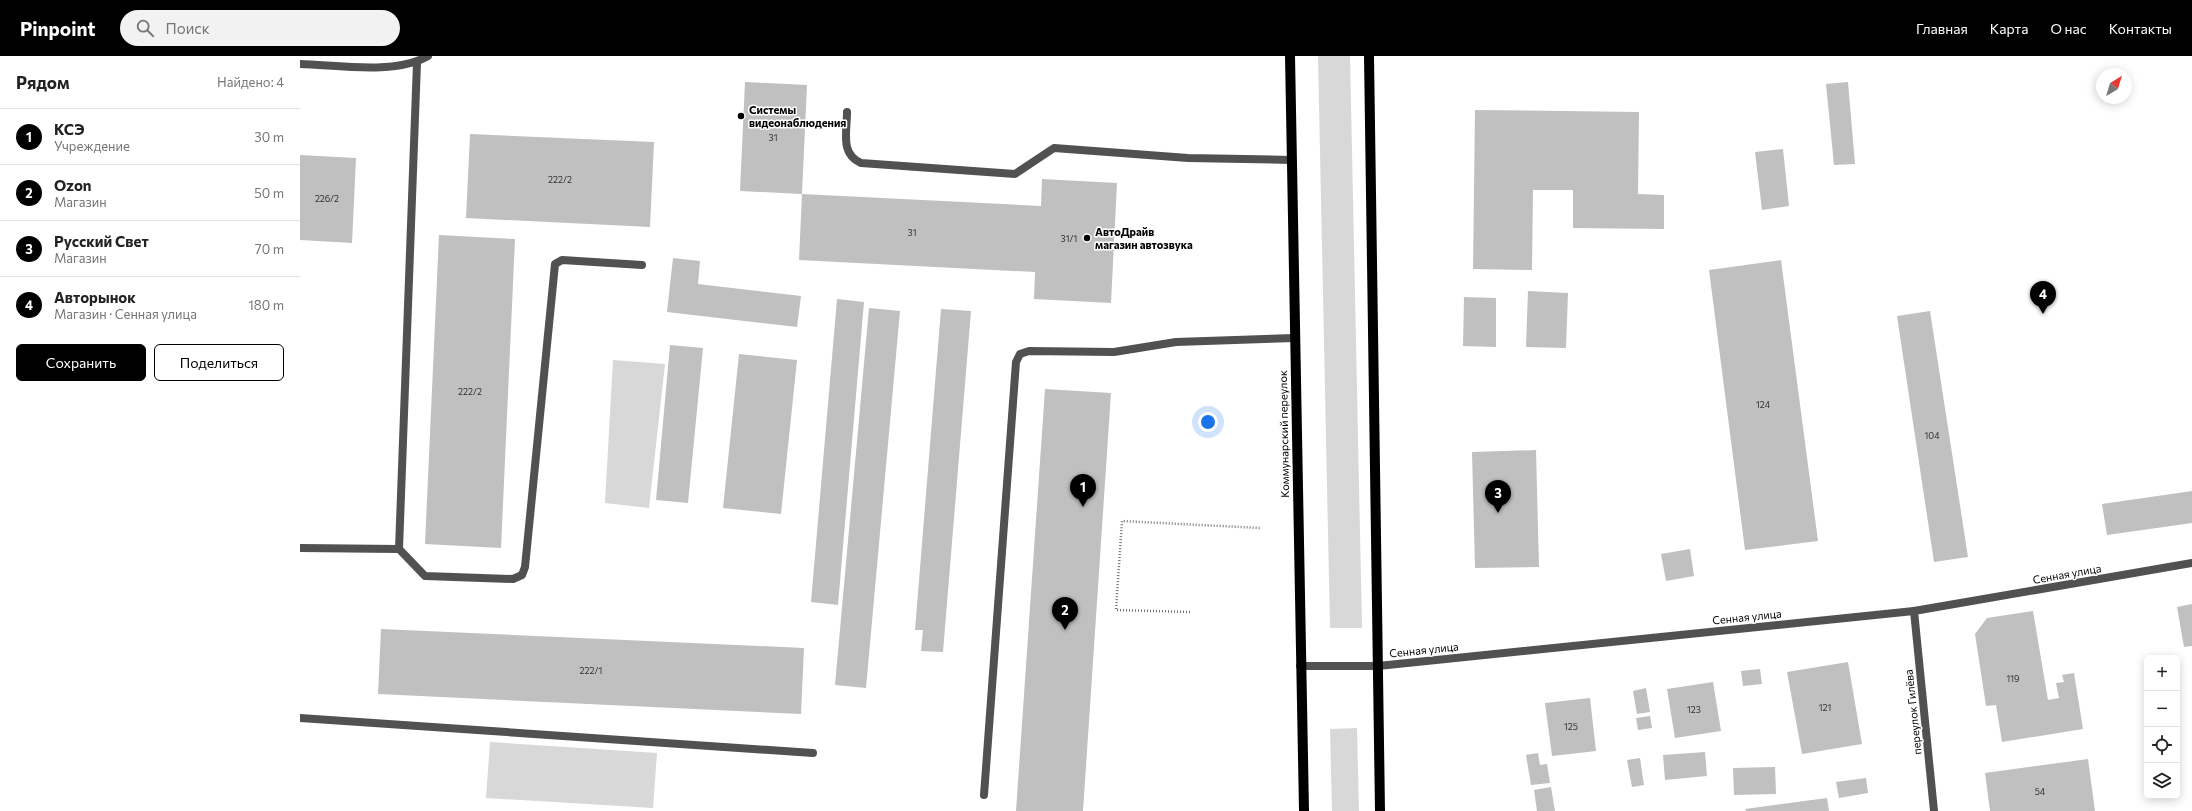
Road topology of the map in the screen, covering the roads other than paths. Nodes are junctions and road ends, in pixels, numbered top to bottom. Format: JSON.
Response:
{"nodes":[{"id":1,"x":428,"y":56,"type":"edge"},
{"id":2,"x":1290,"y":56,"type":"edge"},
{"id":3,"x":1368,"y":56,"type":"edge"},
{"id":4,"x":417,"y":62,"type":"junction"},
{"id":5,"x":300,"y":64,"type":"edge"},
{"id":6,"x":847,"y":112,"type":"dead end"},
{"id":7,"x":1292,"y":160,"type":"junction"},
{"id":8,"x":642,"y":265,"type":"dead end"},
{"id":9,"x":1295,"y":338,"type":"junction"},
{"id":10,"x":300,"y":548,"type":"edge"},
{"id":11,"x":399,"y":549,"type":"junction"},
{"id":12,"x":2192,"y":563,"type":"edge"},
{"id":13,"x":1914,"y":611,"type":"junction"},
{"id":14,"x":1300,"y":666,"type":"junction"},
{"id":15,"x":1378,"y":666,"type":"junction"},
{"id":16,"x":300,"y":718,"type":"edge"},
{"id":17,"x":813,"y":754,"type":"dead end"},
{"id":18,"x":984,"y":795,"type":"dead end"},
{"id":19,"x":1304,"y":811,"type":"edge"},
{"id":20,"x":1380,"y":811,"type":"edge"},
{"id":21,"x":1934,"y":811,"type":"edge"}],
"edges":[{"from":1,"to":4,"type":"street"},
{"from":2,"to":7,"type":"main road","name":"Коммунарский переулок"},
{"from":3,"to":15,"type":"main road"},
{"from":4,"to":5,"type":"street"},
{"from":4,"to":11,"type":"street"},
{"from":6,"to":7,"type":"street"},
{"from":7,"to":9,"type":"main road","name":"Коммунарский переулок"},
{"from":8,"to":11,"type":"street"},
{"from":9,"to":14,"type":"main road","name":"Коммунарский переулок"},
{"from":9,"to":18,"type":"street"},
{"from":10,"to":11,"type":"street"},
{"from":12,"to":13,"type":"street","name":"Сенная улица"},
{"from":13,"to":15,"type":"street","name":"Сенная улица"},
{"from":13,"to":21,"type":"street","name":"переулок Гилёва"},
{"from":14,"to":15,"type":"street","name":"Сенная улица"},
{"from":14,"to":19,"type":"main road","name":"Коммунарский переулок"},
{"from":15,"to":20,"type":"main road"},
{"from":16,"to":17,"type":"street"}]}
